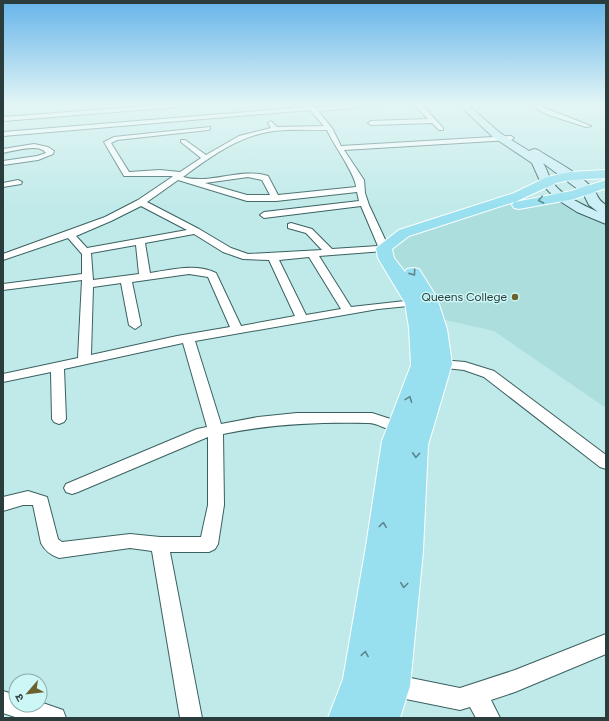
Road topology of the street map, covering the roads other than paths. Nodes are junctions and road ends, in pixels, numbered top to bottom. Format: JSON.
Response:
{"nodes":[{"id":1,"x":115,"y":139,"type":"edge"},
{"id":2,"x":239,"y":139,"type":"edge"},
{"id":3,"x":334,"y":139,"type":"edge"},
{"id":4,"x":506,"y":139,"type":"junction"},
{"id":5,"x":183,"y":141,"type":"dead end"},
{"id":6,"x":339,"y":148,"type":"junction"},
{"id":7,"x":3,"y":151,"type":"edge"},
{"id":8,"x":206,"y":158,"type":"junction"},
{"id":9,"x":3,"y":163,"type":"edge"},
{"id":10,"x":178,"y":175,"type":"junction"},
{"id":11,"x":570,"y":176,"type":"junction"},
{"id":12,"x":604,"y":178,"type":"edge"},
{"id":13,"x":18,"y":182,"type":"dead end"},
{"id":14,"x":193,"y":182,"type":"junction"},
{"id":15,"x":546,"y":182,"type":"junction"},
{"id":16,"x":3,"y":185,"type":"edge"},
{"id":17,"x":361,"y":190,"type":"junction"},
{"id":18,"x":588,"y":191,"type":"junction"},
{"id":19,"x":561,"y":197,"type":"junction"},
{"id":20,"x":276,"y":198,"type":"junction"},
{"id":21,"x":141,"y":202,"type":"junction"},
{"id":22,"x":364,"y":203,"type":"junction"},
{"id":23,"x":606,"y":211,"type":"edge"},
{"id":24,"x":264,"y":215,"type":"dead end"},
{"id":25,"x":606,"y":220,"type":"edge"},
{"id":26,"x":292,"y":226,"type":"dead end"},
{"id":27,"x":196,"y":231,"type":"junction"},
{"id":28,"x":69,"y":234,"type":"junction"},
{"id":29,"x":140,"y":241,"type":"junction"},
{"id":30,"x":384,"y":248,"type":"junction"},
{"id":31,"x":85,"y":251,"type":"junction"},
{"id":32,"x":329,"y":252,"type":"junction"},
{"id":33,"x":312,"y":254,"type":"junction"},
{"id":34,"x":3,"y":257,"type":"edge"},
{"id":35,"x":273,"y":257,"type":"junction"},
{"id":36,"x":145,"y":277,"type":"junction"},
{"id":37,"x":88,"y":280,"type":"junction"},
{"id":38,"x":126,"y":280,"type":"junction"},
{"id":39,"x":3,"y":287,"type":"edge"},
{"id":40,"x":414,"y":303,"type":"junction"},
{"id":41,"x":348,"y":311,"type":"junction"},
{"id":42,"x":302,"y":319,"type":"junction"},
{"id":43,"x":135,"y":325,"type":"dead end"},
{"id":44,"x":237,"y":330,"type":"junction"},
{"id":45,"x":188,"y":338,"type":"junction"},
{"id":46,"x":84,"y":360,"type":"junction"},
{"id":47,"x":440,"y":364,"type":"junction"},
{"id":48,"x":57,"y":366,"type":"junction"},
{"id":49,"x":3,"y":378,"type":"edge"},
{"id":50,"x":59,"y":419,"type":"dead end"},
{"id":51,"x":398,"y":427,"type":"junction"},
{"id":52,"x":215,"y":430,"type":"junction"},
{"id":53,"x":606,"y":463,"type":"edge"},
{"id":54,"x":72,"y":488,"type":"dead end"},
{"id":55,"x":3,"y":504,"type":"edge"},
{"id":56,"x":160,"y":545,"type":"junction"},
{"id":57,"x":606,"y":644,"type":"edge"},
{"id":58,"x":361,"y":679,"type":"junction"},
{"id":59,"x":392,"y":686,"type":"junction"},
{"id":60,"x":475,"y":694,"type":"junction"},
{"id":61,"x":3,"y":702,"type":"edge"},
{"id":62,"x":55,"y":718,"type":"edge"},
{"id":63,"x":191,"y":718,"type":"edge"},
{"id":64,"x":346,"y":718,"type":"edge"},
{"id":65,"x":382,"y":718,"type":"edge"},
{"id":66,"x":489,"y":718,"type":"edge"}],
"edges":[{"from":1,"to":10,"type":"street"},
{"from":2,"to":8,"type":"street"},
{"from":3,"to":6,"type":"street"},
{"from":4,"to":6,"type":"street"},
{"from":4,"to":11,"type":"main road"},
{"from":4,"to":15,"type":"main road"},
{"from":5,"to":8,"type":"street"},
{"from":6,"to":17,"type":"street"},
{"from":7,"to":9,"type":"street"},
{"from":8,"to":10,"type":"street"},
{"from":10,"to":14,"type":"street"},
{"from":10,"to":21,"type":"street"},
{"from":11,"to":12,"type":"main road"},
{"from":11,"to":15,"type":"main road"},
{"from":11,"to":18,"type":"main road"},
{"from":12,"to":18,"type":"main road"},
{"from":13,"to":16,"type":"street"},
{"from":14,"to":20,"type":"street"},
{"from":14,"to":20,"type":"street"},
{"from":15,"to":19,"type":"main road"},
{"from":15,"to":30,"type":"main road"},
{"from":17,"to":20,"type":"street"},
{"from":17,"to":22,"type":"street"},
{"from":18,"to":19,"type":"main road"},
{"from":18,"to":23,"type":"main road"},
{"from":19,"to":25,"type":"main road"},
{"from":19,"to":47,"type":"main road","one_way":true},
{"from":21,"to":27,"type":"street"},
{"from":21,"to":28,"type":"street"},
{"from":22,"to":24,"type":"street"},
{"from":22,"to":30,"type":"street"},
{"from":26,"to":32,"type":"street"},
{"from":27,"to":29,"type":"street"},
{"from":27,"to":35,"type":"street"},
{"from":28,"to":31,"type":"street"},
{"from":28,"to":34,"type":"street"},
{"from":29,"to":31,"type":"street"},
{"from":29,"to":36,"type":"street"},
{"from":30,"to":32,"type":"street"},
{"from":30,"to":40,"type":"main road"},
{"from":31,"to":37,"type":"street"},
{"from":32,"to":33,"type":"street"},
{"from":33,"to":35,"type":"street"},
{"from":33,"to":41,"type":"street"},
{"from":35,"to":42,"type":"street"},
{"from":36,"to":38,"type":"street"},
{"from":36,"to":44,"type":"street"},
{"from":37,"to":38,"type":"street"},
{"from":37,"to":39,"type":"street"},
{"from":37,"to":46,"type":"street"},
{"from":38,"to":43,"type":"street"},
{"from":40,"to":41,"type":"street"},
{"from":51,"to":40,"type":"main road","one_way":true},
{"from":41,"to":42,"type":"street"},
{"from":42,"to":44,"type":"street"},
{"from":44,"to":45,"type":"street"},
{"from":45,"to":46,"type":"street"},
{"from":45,"to":52,"type":"street"},
{"from":46,"to":48,"type":"street"},
{"from":47,"to":53,"type":"street"},
{"from":47,"to":59,"type":"main road","one_way":true},
{"from":48,"to":49,"type":"street"},
{"from":48,"to":50,"type":"street"},
{"from":51,"to":52,"type":"street"},
{"from":58,"to":51,"type":"main road","one_way":true},
{"from":52,"to":54,"type":"street"},
{"from":52,"to":56,"type":"street"},
{"from":55,"to":56,"type":"street"},
{"from":56,"to":63,"type":"street"},
{"from":57,"to":60,"type":"street"},
{"from":58,"to":59,"type":"street"},
{"from":58,"to":64,"type":"main road"},
{"from":59,"to":60,"type":"street"},
{"from":59,"to":65,"type":"main road"},
{"from":60,"to":66,"type":"street"},
{"from":61,"to":62,"type":"street"}]}
